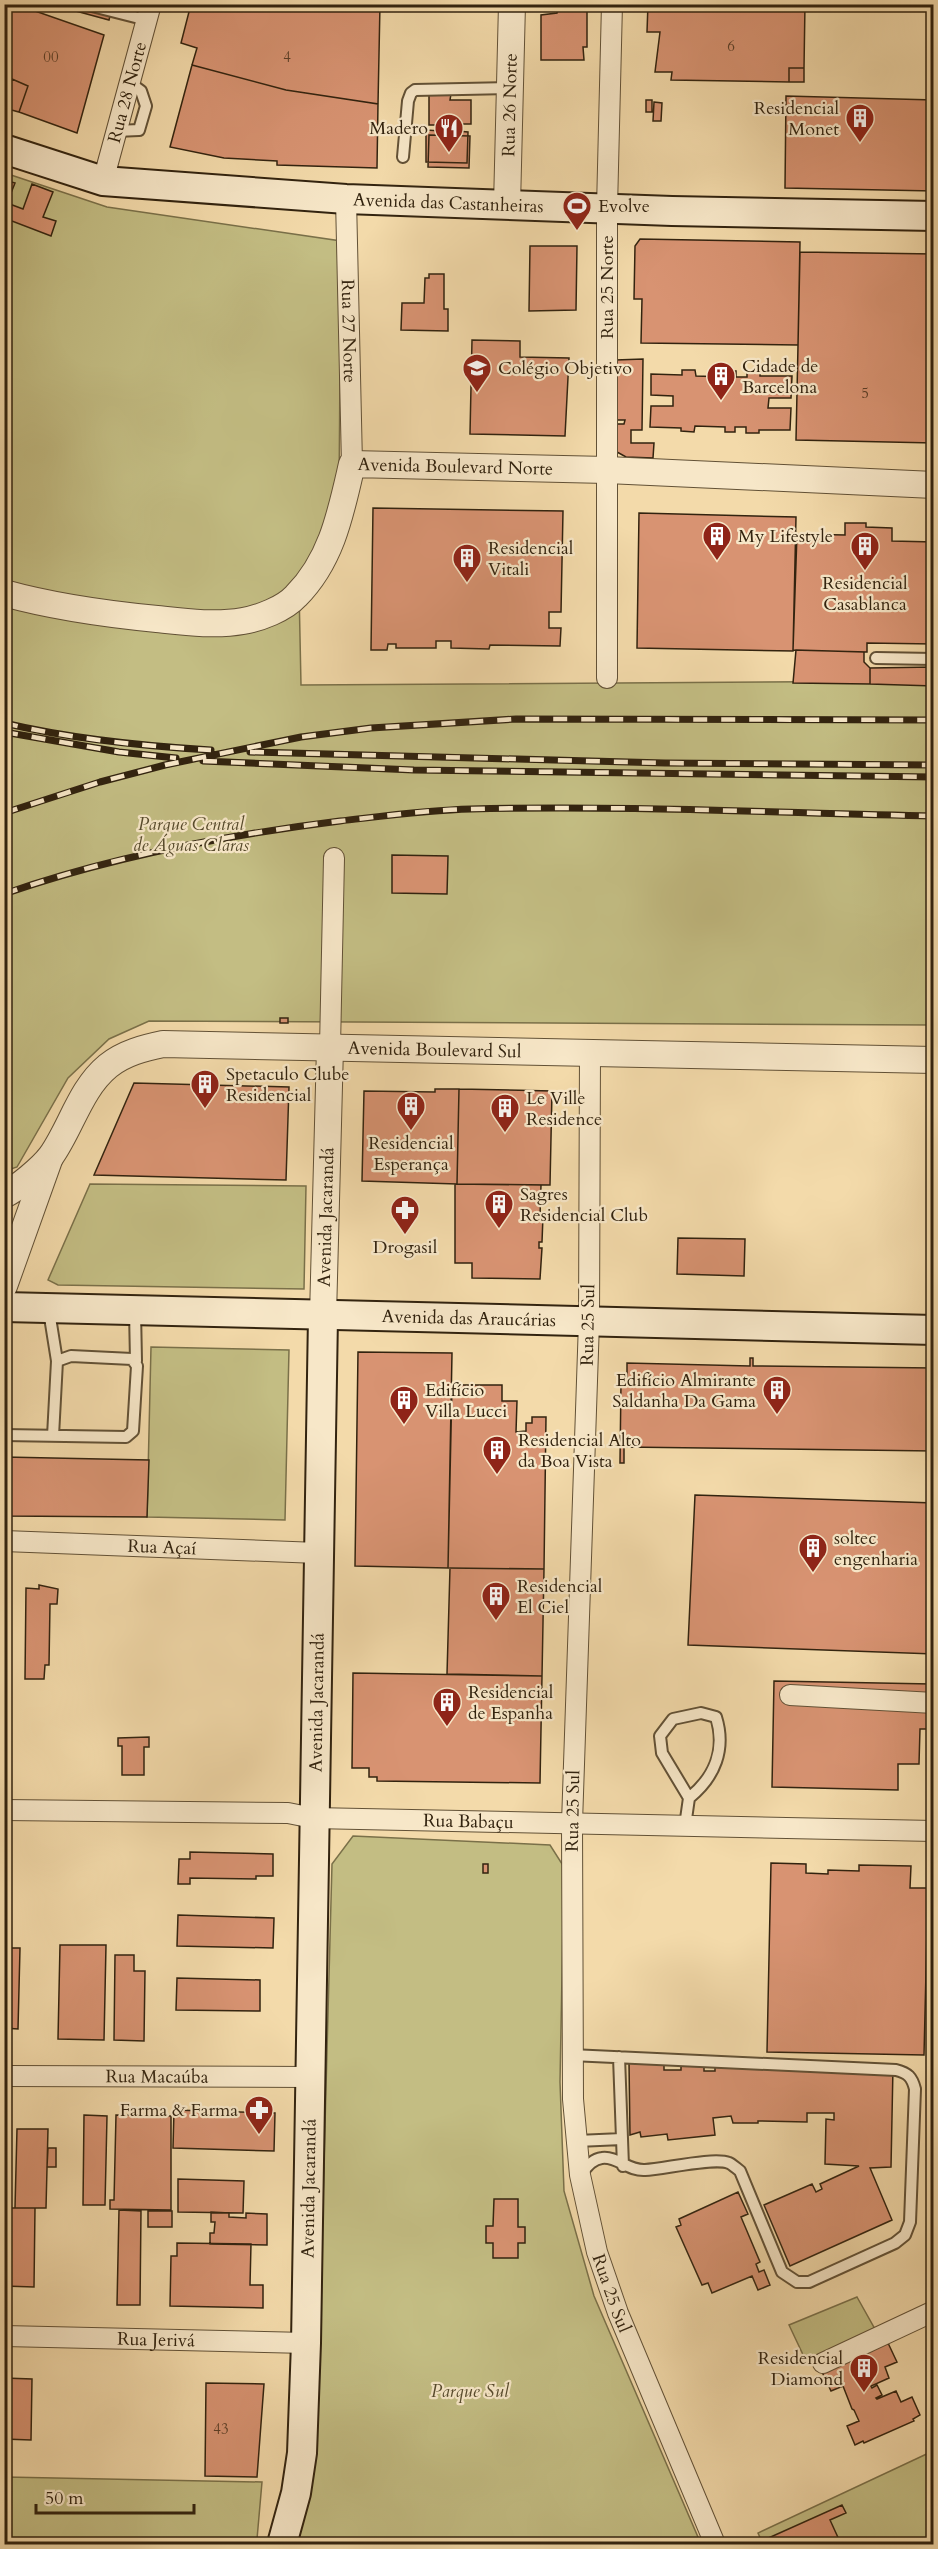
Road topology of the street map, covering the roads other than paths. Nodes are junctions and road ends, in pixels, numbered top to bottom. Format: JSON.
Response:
{"nodes":[{"id":1,"x":84,"y":4,"type":"edge"},
{"id":2,"x":512,"y":4,"type":"edge"},
{"id":3,"x":612,"y":4,"type":"edge"},
{"id":4,"x":149,"y":12,"type":"edge"},
{"id":5,"x":510,"y":88,"type":"junction"},
{"id":6,"x":4,"y":149,"type":"edge"},
{"id":7,"x":404,"y":157,"type":"dead end"},
{"id":8,"x":103,"y":181,"type":"junction"},
{"id":9,"x":346,"y":199,"type":"junction"},
{"id":10,"x":507,"y":205,"type":"junction"},
{"id":11,"x":607,"y":208,"type":"junction"},
{"id":12,"x":933,"y":216,"type":"edge"},
{"id":13,"x":352,"y":464,"type":"junction"},
{"id":14,"x":607,"y":470,"type":"junction"},
{"id":15,"x":933,"y":485,"type":"edge"},
{"id":16,"x":4,"y":593,"type":"edge"},
{"id":17,"x":876,"y":658,"type":"dead end"},
{"id":18,"x":933,"y":659,"type":"edge"},
{"id":19,"x":607,"y":678,"type":"dead end"},
{"id":20,"x":334,"y":858,"type":"dead end"},
{"id":21,"x":330,"y":1047,"type":"junction"},
{"id":22,"x":590,"y":1053,"type":"junction"},
{"id":23,"x":933,"y":1060,"type":"edge"},
{"id":24,"x":50,"y":1157,"type":"junction"},
{"id":25,"x":4,"y":1195,"type":"edge"},
{"id":26,"x":4,"y":1286,"type":"edge"},
{"id":27,"x":4,"y":1307,"type":"edge"},
{"id":28,"x":49,"y":1308,"type":"junction"},
{"id":29,"x":135,"y":1311,"type":"junction"},
{"id":30,"x":323,"y":1316,"type":"junction"},
{"id":31,"x":589,"y":1322,"type":"junction"},
{"id":32,"x":933,"y":1330,"type":"edge"},
{"id":33,"x":57,"y":1361,"type":"junction"},
{"id":34,"x":136,"y":1361,"type":"junction"},
{"id":35,"x":4,"y":1435,"type":"edge"},
{"id":36,"x":53,"y":1436,"type":"junction"},
{"id":37,"x":4,"y":1541,"type":"edge"},
{"id":38,"x":318,"y":1553,"type":"junction"},
{"id":39,"x":790,"y":1695,"type":"dead end"},
{"id":40,"x":933,"y":1703,"type":"edge"},
{"id":41,"x":689,"y":1798,"type":"junction"},
{"id":42,"x":4,"y":1810,"type":"edge"},
{"id":43,"x":313,"y":1818,"type":"junction"},
{"id":44,"x":572,"y":1823,"type":"junction"},
{"id":45,"x":685,"y":1826,"type":"junction"},
{"id":46,"x":933,"y":1831,"type":"edge"},
{"id":47,"x":571,"y":2055,"type":"junction"},
{"id":48,"x":619,"y":2057,"type":"junction"},
{"id":49,"x":4,"y":2076,"type":"edge"},
{"id":50,"x":309,"y":2077,"type":"junction"},
{"id":51,"x":622,"y":2139,"type":"junction"},
{"id":52,"x":577,"y":2141,"type":"junction"},
{"id":53,"x":623,"y":2166,"type":"junction"},
{"id":54,"x":580,"y":2175,"type":"junction"},
{"id":55,"x":933,"y":2310,"type":"edge"},
{"id":56,"x":4,"y":2336,"type":"edge"},
{"id":57,"x":306,"y":2343,"type":"junction"},
{"id":58,"x":823,"y":2363,"type":"dead end"},
{"id":59,"x":282,"y":2544,"type":"edge"},
{"id":60,"x":715,"y":2544,"type":"edge"}],
"edges":[{"from":1,"to":4,"type":"lane"},
{"from":2,"to":5,"type":"street","name":"Rua 26 Norte"},
{"from":3,"to":11,"type":"street","name":"Rua 25 Norte"},
{"from":4,"to":8,"type":"street","name":"Rua 28 Norte"},
{"from":5,"to":7,"type":"lane"},
{"from":5,"to":10,"type":"street","name":"Rua 26 Norte"},
{"from":6,"to":8,"type":"main road","name":"Avenida das Castanheiras"},
{"from":8,"to":9,"type":"main road","name":"Avenida das Castanheiras"},
{"from":9,"to":10,"type":"main road","name":"Avenida das Castanheiras"},
{"from":9,"to":13,"type":"street","name":"Rua 27 Norte"},
{"from":10,"to":11,"type":"main road","name":"Avenida das Castanheiras"},
{"from":11,"to":12,"type":"main road","name":"Avenida das Castanheiras"},
{"from":11,"to":14,"type":"street","name":"Rua 25 Norte"},
{"from":13,"to":14,"type":"street","name":"Avenida Boulevard Norte"},
{"from":13,"to":16,"type":"street","name":"Avenida Boulevard Norte"},
{"from":14,"to":15,"type":"street","name":"Avenida Boulevard Norte"},
{"from":14,"to":19,"type":"street","name":"Rua 25 Norte"},
{"from":17,"to":18,"type":"lane"},
{"from":20,"to":21,"type":"street","name":"Avenida Jacarandá"},
{"from":21,"to":22,"type":"street","name":"Avenida Boulevard Sul"},
{"from":21,"to":24,"type":"street","name":"Avenida Boulevard Sul"},
{"from":21,"to":30,"type":"street","name":"Avenida Jacarandá"},
{"from":22,"to":23,"type":"street","name":"Avenida Boulevard Sul"},
{"from":22,"to":31,"type":"street","name":"Rua 25 Sul"},
{"from":24,"to":25,"type":"street","name":"Avenida Boulevard Sul"},
{"from":24,"to":26,"type":"street"},
{"from":27,"to":28,"type":"main road","name":"Avenida das Araucárias"},
{"from":28,"to":29,"type":"main road","name":"Avenida das Araucárias"},
{"from":28,"to":33,"type":"lane"},
{"from":29,"to":30,"type":"main road","name":"Avenida das Araucárias"},
{"from":29,"to":34,"type":"lane"},
{"from":30,"to":31,"type":"main road","name":"Avenida das Araucárias"},
{"from":30,"to":38,"type":"main road","name":"Avenida Jacarandá"},
{"from":31,"to":32,"type":"main road","name":"Avenida das Araucárias"},
{"from":31,"to":44,"type":"street","name":"Rua 25 Sul"},
{"from":33,"to":34,"type":"lane"},
{"from":33,"to":36,"type":"lane"},
{"from":34,"to":36,"type":"lane"},
{"from":35,"to":36,"type":"lane"},
{"from":37,"to":38,"type":"street","name":"Rua Açaí"},
{"from":38,"to":43,"type":"main road","name":"Avenida Jacarandá"},
{"from":39,"to":40,"type":"street"},
{"from":41,"to":41,"type":"lane"},
{"from":41,"to":45,"type":"lane"},
{"from":42,"to":43,"type":"street","name":"Rua Babaçu"},
{"from":43,"to":44,"type":"street","name":"Rua Babaçu"},
{"from":43,"to":50,"type":"main road","name":"Avenida Jacarandá"},
{"from":44,"to":45,"type":"street","name":"Rua Babaçu"},
{"from":44,"to":47,"type":"street","name":"Rua 25 Sul"},
{"from":45,"to":46,"type":"street","name":"Rua Babaçu"},
{"from":47,"to":48,"type":"lane"},
{"from":47,"to":52,"type":"street","name":"Rua 25 Sul"},
{"from":48,"to":51,"type":"lane"},
{"from":48,"to":53,"type":"lane"},
{"from":49,"to":50,"type":"street","name":"Rua Macaúba"},
{"from":50,"to":57,"type":"main road","name":"Avenida Jacarandá"},
{"from":51,"to":52,"type":"lane"},
{"from":51,"to":53,"type":"lane"},
{"from":52,"to":54,"type":"street","name":"Rua 25 Sul"},
{"from":53,"to":54,"type":"lane"},
{"from":54,"to":60,"type":"street","name":"Rua 25 Sul"},
{"from":55,"to":58,"type":"street"},
{"from":56,"to":57,"type":"street","name":"Rua Jerivá"},
{"from":57,"to":59,"type":"main road","name":"Avenida Jacarandá"}]}
